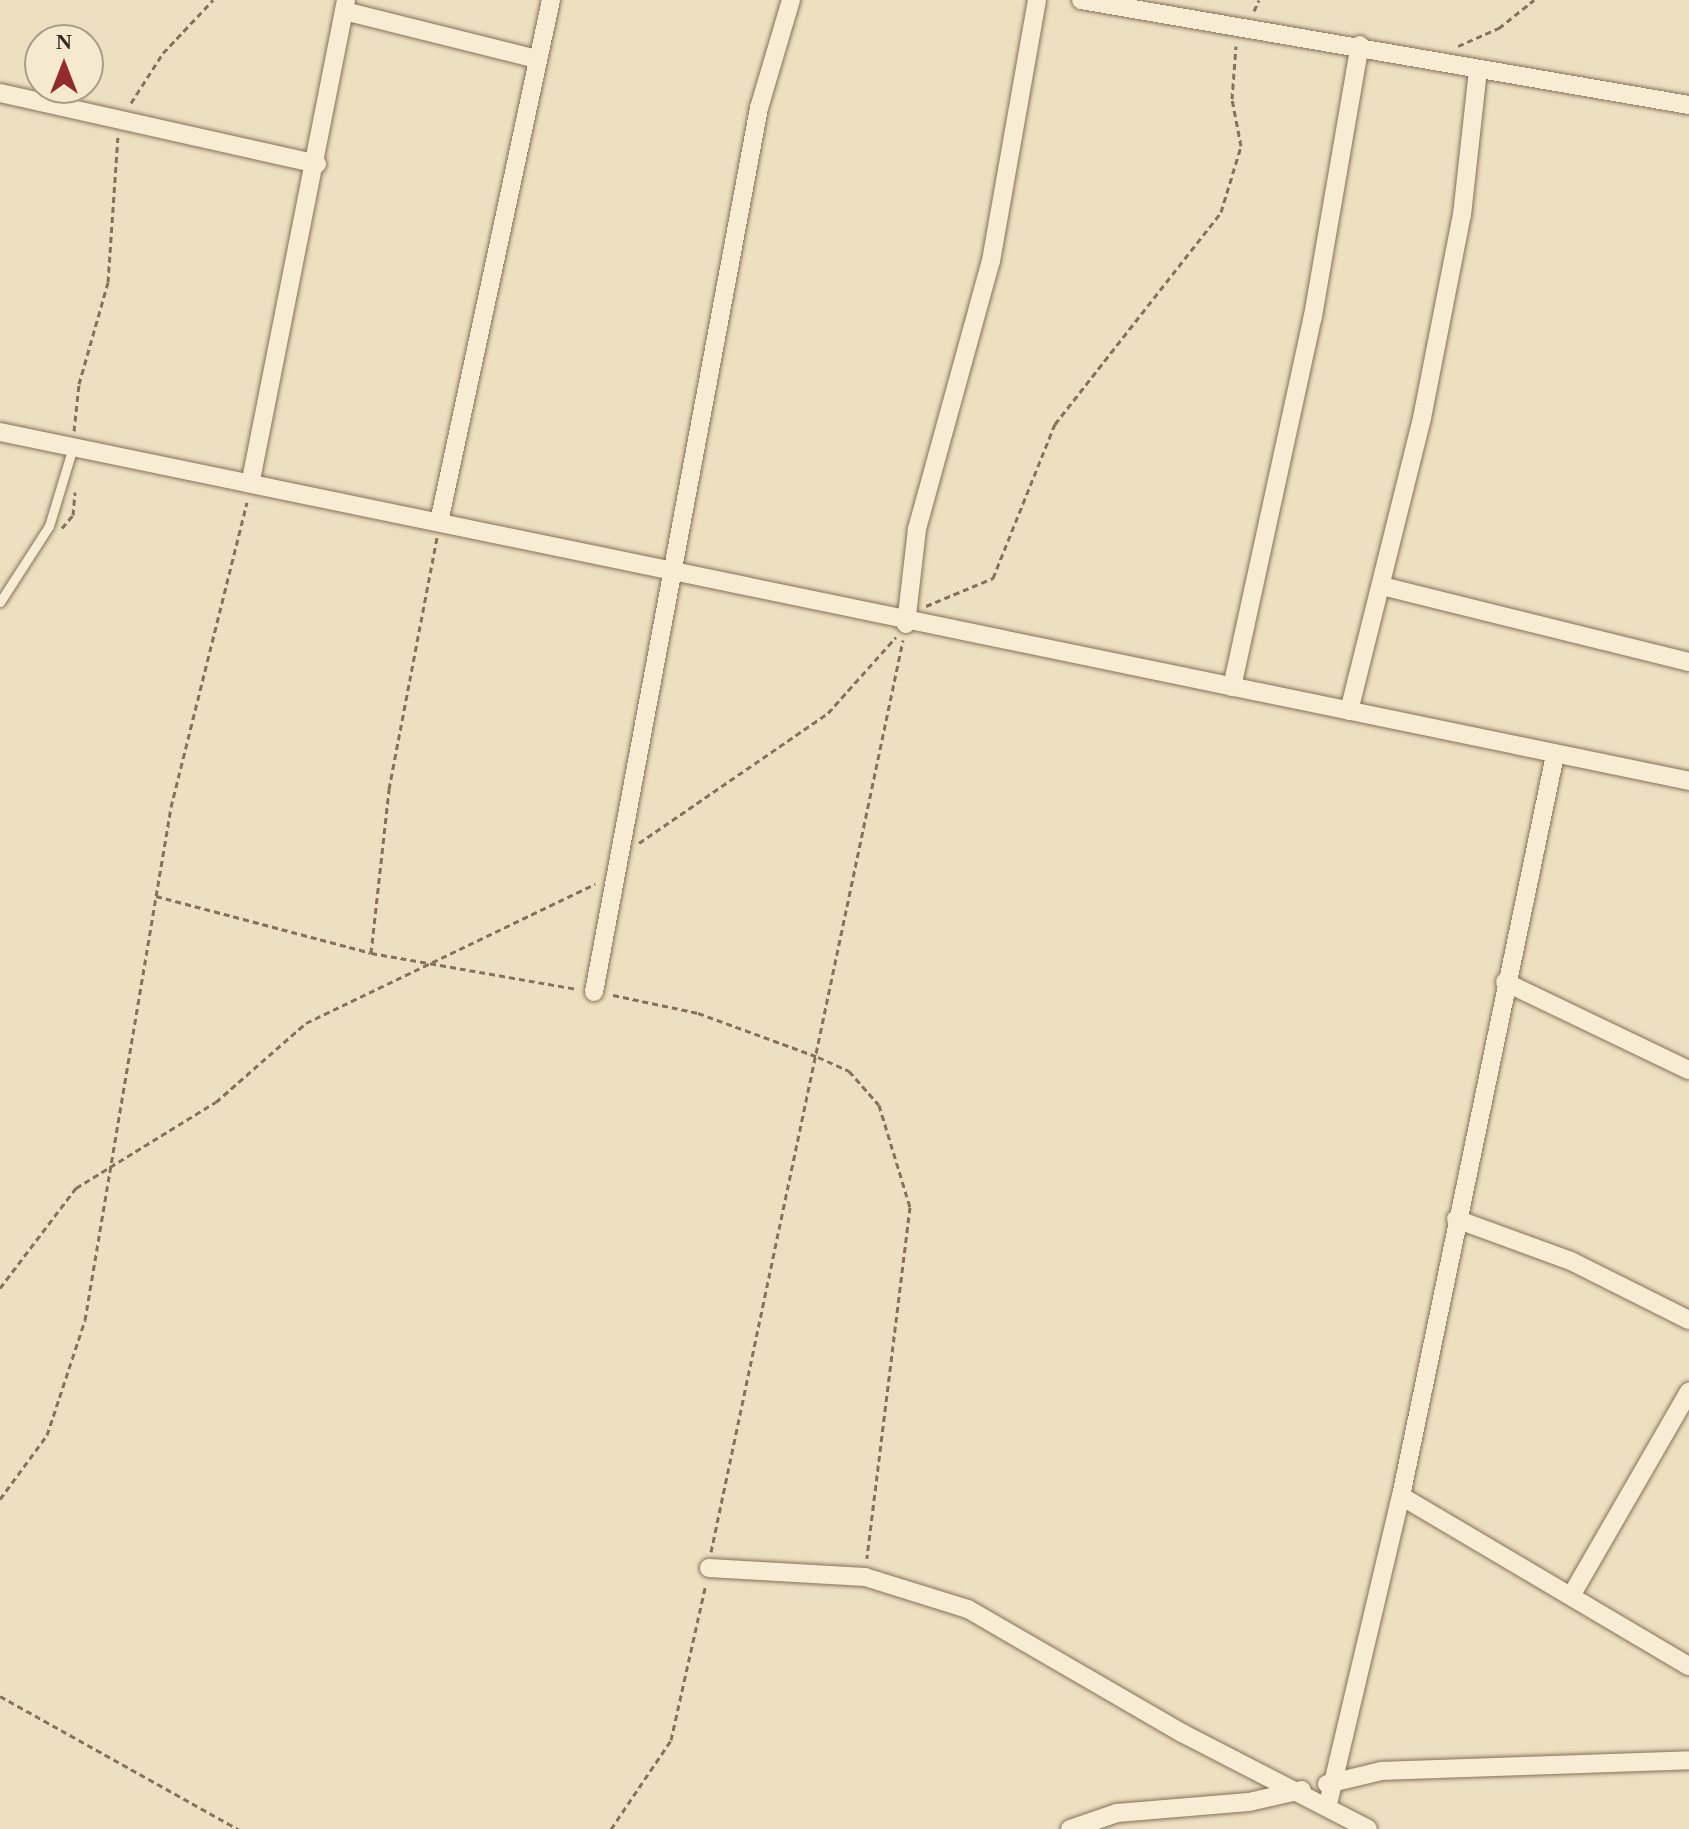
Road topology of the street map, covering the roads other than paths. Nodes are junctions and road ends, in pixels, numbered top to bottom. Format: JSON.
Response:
{"nodes":[{"id":1,"x":551,"y":0,"type":"edge"},
{"id":2,"x":791,"y":0,"type":"edge"},
{"id":3,"x":1037,"y":0,"type":"edge"},
{"id":4,"x":1081,"y":0,"type":"edge"},
{"id":5,"x":345,"y":6,"type":"edge"},
{"id":6,"x":1360,"y":45,"type":"junction"},
{"id":7,"x":536,"y":59,"type":"junction"},
{"id":8,"x":1478,"y":70,"type":"junction"},
{"id":9,"x":0,"y":93,"type":"edge"},
{"id":10,"x":1689,"y":105,"type":"edge"},
{"id":11,"x":317,"y":164,"type":"junction"},
{"id":12,"x":0,"y":432,"type":"edge"},
{"id":13,"x":73,"y":447,"type":"junction"},
{"id":14,"x":251,"y":480,"type":"junction"},
{"id":15,"x":439,"y":522,"type":"junction"},
{"id":16,"x":674,"y":575,"type":"junction"},
{"id":17,"x":1382,"y":586,"type":"junction"},
{"id":18,"x":0,"y":602,"type":"edge"},
{"id":19,"x":906,"y":624,"type":"junction"},
{"id":20,"x":1689,"y":662,"type":"edge"},
{"id":21,"x":1232,"y":687,"type":"junction"},
{"id":22,"x":1349,"y":711,"type":"junction"},
{"id":23,"x":1555,"y":755,"type":"junction"},
{"id":24,"x":1689,"y":781,"type":"edge"},
{"id":25,"x":1505,"y":982,"type":"junction"},
{"id":26,"x":594,"y":992,"type":"road end"},
{"id":27,"x":1689,"y":1070,"type":"edge"},
{"id":28,"x":1456,"y":1219,"type":"junction"},
{"id":29,"x":1689,"y":1320,"type":"edge"},
{"id":30,"x":1689,"y":1392,"type":"edge"},
{"id":31,"x":1401,"y":1496,"type":"junction"},
{"id":32,"x":709,"y":1568,"type":"road end"},
{"id":33,"x":1571,"y":1596,"type":"junction"},
{"id":34,"x":1689,"y":1666,"type":"edge"},
{"id":35,"x":1689,"y":1760,"type":"edge"},
{"id":36,"x":1333,"y":1782,"type":"junction"},
{"id":37,"x":1298,"y":1791,"type":"junction"},
{"id":38,"x":1328,"y":1804,"type":"junction"},
{"id":39,"x":1070,"y":1829,"type":"edge"},
{"id":40,"x":1368,"y":1829,"type":"edge"}],
"edges":[{"from":1,"to":7,"type":"street"},
{"from":2,"to":16,"type":"street"},
{"from":3,"to":19,"type":"street"},
{"from":4,"to":6,"type":"street"},
{"from":5,"to":7,"type":"street"},
{"from":5,"to":11,"type":"street"},
{"from":6,"to":8,"type":"street"},
{"from":6,"to":21,"type":"street"},
{"from":7,"to":15,"type":"street"},
{"from":8,"to":10,"type":"street"},
{"from":8,"to":17,"type":"street"},
{"from":9,"to":11,"type":"street"},
{"from":11,"to":14,"type":"street"},
{"from":12,"to":13,"type":"street"},
{"from":13,"to":14,"type":"street"},
{"from":13,"to":18,"type":"lane"},
{"from":14,"to":15,"type":"street"},
{"from":15,"to":16,"type":"street"},
{"from":16,"to":19,"type":"street"},
{"from":16,"to":26,"type":"street"},
{"from":17,"to":20,"type":"street"},
{"from":17,"to":22,"type":"street"},
{"from":19,"to":21,"type":"street"},
{"from":21,"to":22,"type":"street"},
{"from":22,"to":23,"type":"street"},
{"from":23,"to":24,"type":"street"},
{"from":23,"to":25,"type":"street"},
{"from":25,"to":27,"type":"street"},
{"from":25,"to":28,"type":"street"},
{"from":28,"to":29,"type":"street"},
{"from":28,"to":31,"type":"street"},
{"from":30,"to":33,"type":"street"},
{"from":31,"to":33,"type":"street"},
{"from":31,"to":36,"type":"street"},
{"from":32,"to":37,"type":"street"},
{"from":33,"to":34,"type":"street"},
{"from":35,"to":36,"type":"street"},
{"from":36,"to":37,"type":"street"},
{"from":36,"to":38,"type":"street"},
{"from":37,"to":38,"type":"street"},
{"from":37,"to":39,"type":"street"},
{"from":38,"to":40,"type":"street"}]}
